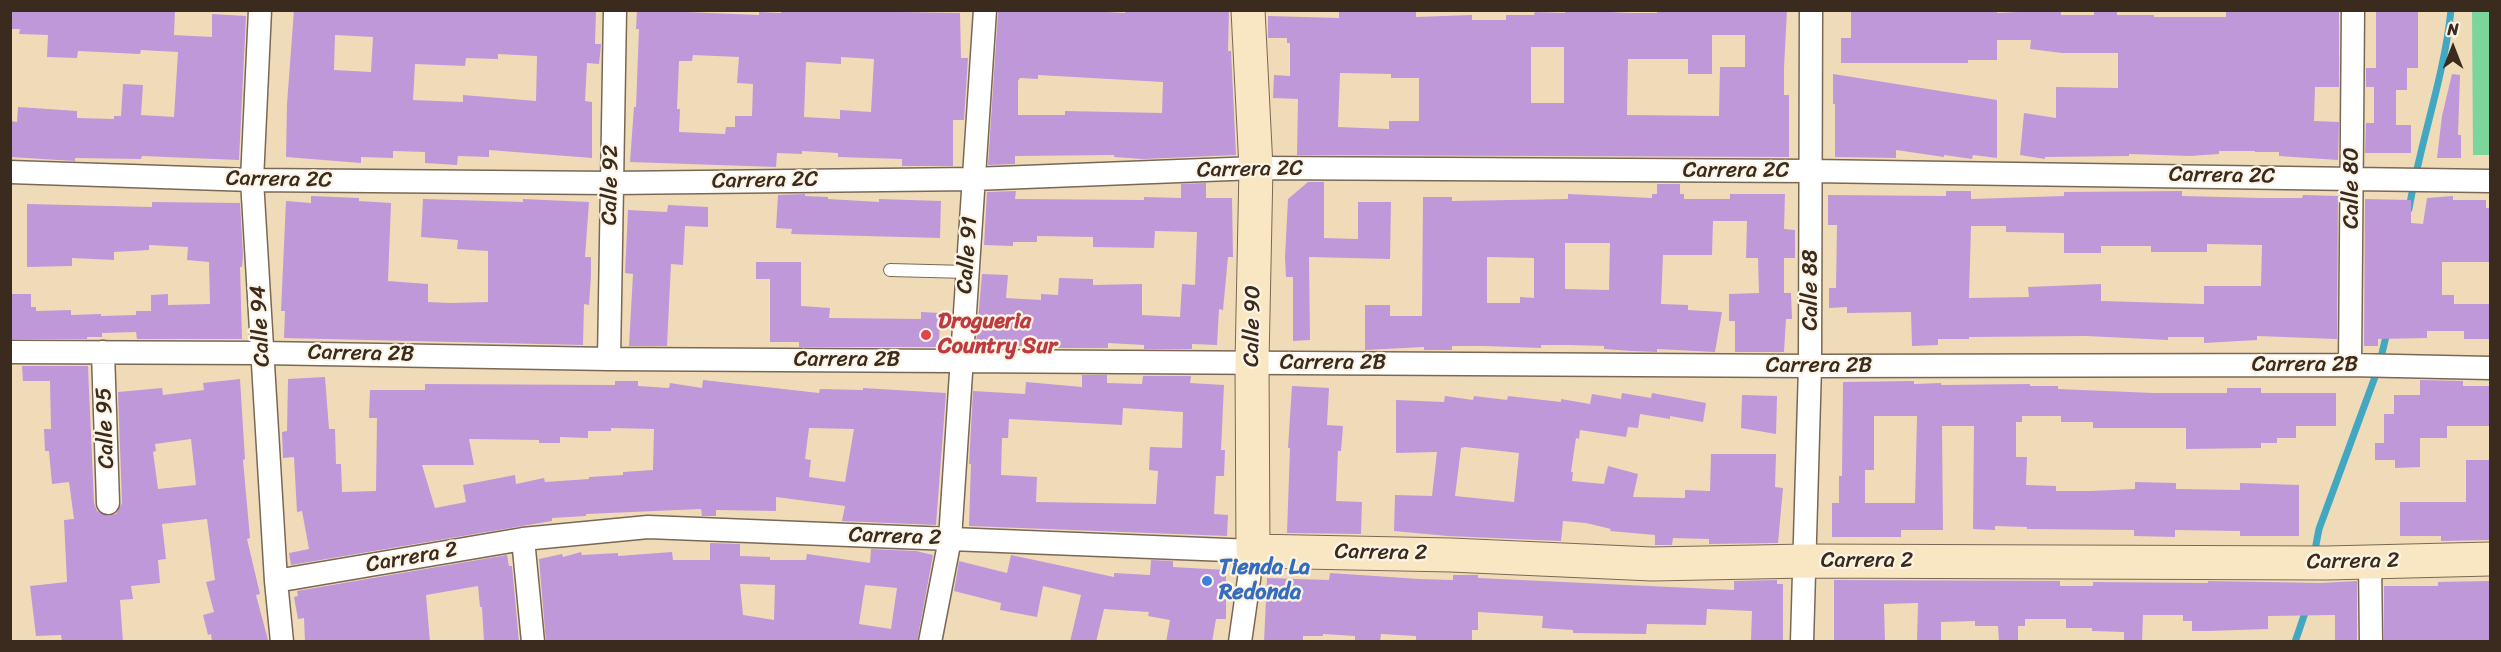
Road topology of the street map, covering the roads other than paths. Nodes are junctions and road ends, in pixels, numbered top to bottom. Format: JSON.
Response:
{"nodes":[{"id":1,"x":260,"y":10,"type":"edge"},
{"id":2,"x":615,"y":10,"type":"edge"},
{"id":3,"x":985,"y":10,"type":"edge"},
{"id":4,"x":1248,"y":10,"type":"edge"},
{"id":5,"x":1811,"y":10,"type":"edge"},
{"id":6,"x":2353,"y":10,"type":"edge"},
{"id":7,"x":1256,"y":168,"type":"junction"},
{"id":8,"x":1811,"y":171,"type":"junction"},
{"id":9,"x":10,"y":172,"type":"edge"},
{"id":10,"x":2352,"y":178,"type":"junction"},
{"id":11,"x":973,"y":179,"type":"junction"},
{"id":12,"x":252,"y":180,"type":"junction"},
{"id":13,"x":2490,"y":181,"type":"edge"},
{"id":14,"x":611,"y":183,"type":"junction"},
{"id":15,"x":890,"y":270,"type":"dead end"},
{"id":16,"x":967,"y":272,"type":"junction"},
{"id":17,"x":10,"y":352,"type":"edge"},
{"id":18,"x":103,"y":352,"type":"junction"},
{"id":19,"x":262,"y":353,"type":"junction"},
{"id":20,"x":609,"y":359,"type":"junction"},
{"id":21,"x":962,"y":361,"type":"junction"},
{"id":22,"x":1252,"y":362,"type":"junction"},
{"id":23,"x":2356,"y":365,"type":"junction"},
{"id":24,"x":1810,"y":366,"type":"junction"},
{"id":25,"x":2490,"y":368,"type":"edge"},
{"id":26,"x":108,"y":503,"type":"dead end"},
{"id":27,"x":523,"y":539,"type":"junction"},
{"id":28,"x":950,"y":539,"type":"junction"},
{"id":29,"x":1253,"y":551,"type":"junction"},
{"id":30,"x":2490,"y":560,"type":"edge"},
{"id":31,"x":1806,"y":561,"type":"junction"},
{"id":32,"x":2370,"y":562,"type":"junction"},
{"id":33,"x":276,"y":581,"type":"junction"},
{"id":34,"x":282,"y":642,"type":"edge"},
{"id":35,"x":533,"y":642,"type":"edge"},
{"id":36,"x":930,"y":642,"type":"edge"},
{"id":37,"x":1240,"y":642,"type":"edge"},
{"id":38,"x":1802,"y":642,"type":"edge"},
{"id":39,"x":2371,"y":642,"type":"edge"}],
"edges":[{"from":1,"to":12,"type":"street","name":"Calle 94"},
{"from":2,"to":14,"type":"street","name":"Calle 92"},
{"from":3,"to":11,"type":"street","name":"Calle 91"},
{"from":4,"to":7,"type":"street","name":"Calle 90"},
{"from":5,"to":8,"type":"street","name":"Calle 88"},
{"from":6,"to":10,"type":"street","name":"Calle 80"},
{"from":7,"to":8,"type":"street","name":"Carrera 2C"},
{"from":7,"to":11,"type":"street","name":"Carrera 2C"},
{"from":7,"to":22,"type":"street","name":"Calle 90"},
{"from":8,"to":10,"type":"street","name":"Carrera 2C"},
{"from":8,"to":24,"type":"street","name":"Calle 88"},
{"from":9,"to":12,"type":"street","name":"Carrera 2C"},
{"from":10,"to":13,"type":"street","name":"Carrera 2C"},
{"from":10,"to":23,"type":"street","name":"Calle 80"},
{"from":11,"to":14,"type":"street","name":"Carrera 2C"},
{"from":11,"to":16,"type":"street","name":"Calle 91"},
{"from":12,"to":14,"type":"street","name":"Carrera 2C"},
{"from":12,"to":19,"type":"street","name":"Calle 94"},
{"from":14,"to":20,"type":"street","name":"Calle 92"},
{"from":15,"to":16,"type":"lane"},
{"from":16,"to":21,"type":"street","name":"Calle 91"},
{"from":17,"to":18,"type":"street","name":"Carrera 2B"},
{"from":18,"to":19,"type":"street","name":"Carrera 2B"},
{"from":18,"to":26,"type":"street","name":"Calle 95"},
{"from":19,"to":20,"type":"street","name":"Carrera 2B"},
{"from":19,"to":33,"type":"street","name":"Calle 94"},
{"from":20,"to":21,"type":"street","name":"Carrera 2B"},
{"from":21,"to":22,"type":"street","name":"Carrera 2B"},
{"from":21,"to":28,"type":"street","name":"Calle 91"},
{"from":22,"to":24,"type":"street","name":"Carrera 2B"},
{"from":22,"to":29,"type":"street","name":"Calle 90"},
{"from":23,"to":24,"type":"street","name":"Carrera 2B"},
{"from":23,"to":25,"type":"street","name":"Carrera 2B"},
{"from":24,"to":31,"type":"street","name":"Calle 88"},
{"from":27,"to":28,"type":"street","name":"Carrera 2"},
{"from":27,"to":33,"type":"street","name":"Carrera 2"},
{"from":27,"to":35,"type":"street"},
{"from":28,"to":29,"type":"street","name":"Carrera 2"},
{"from":28,"to":36,"type":"street","name":"Calle 91"},
{"from":29,"to":31,"type":"street","name":"Carrera 2"},
{"from":29,"to":37,"type":"street","name":"Calle 90"},
{"from":30,"to":32,"type":"street","name":"Carrera 2"},
{"from":31,"to":32,"type":"street","name":"Carrera 2"},
{"from":31,"to":38,"type":"street","name":"Calle 88"},
{"from":32,"to":39,"type":"street"},
{"from":33,"to":34,"type":"street","name":"Calle 94"}]}
